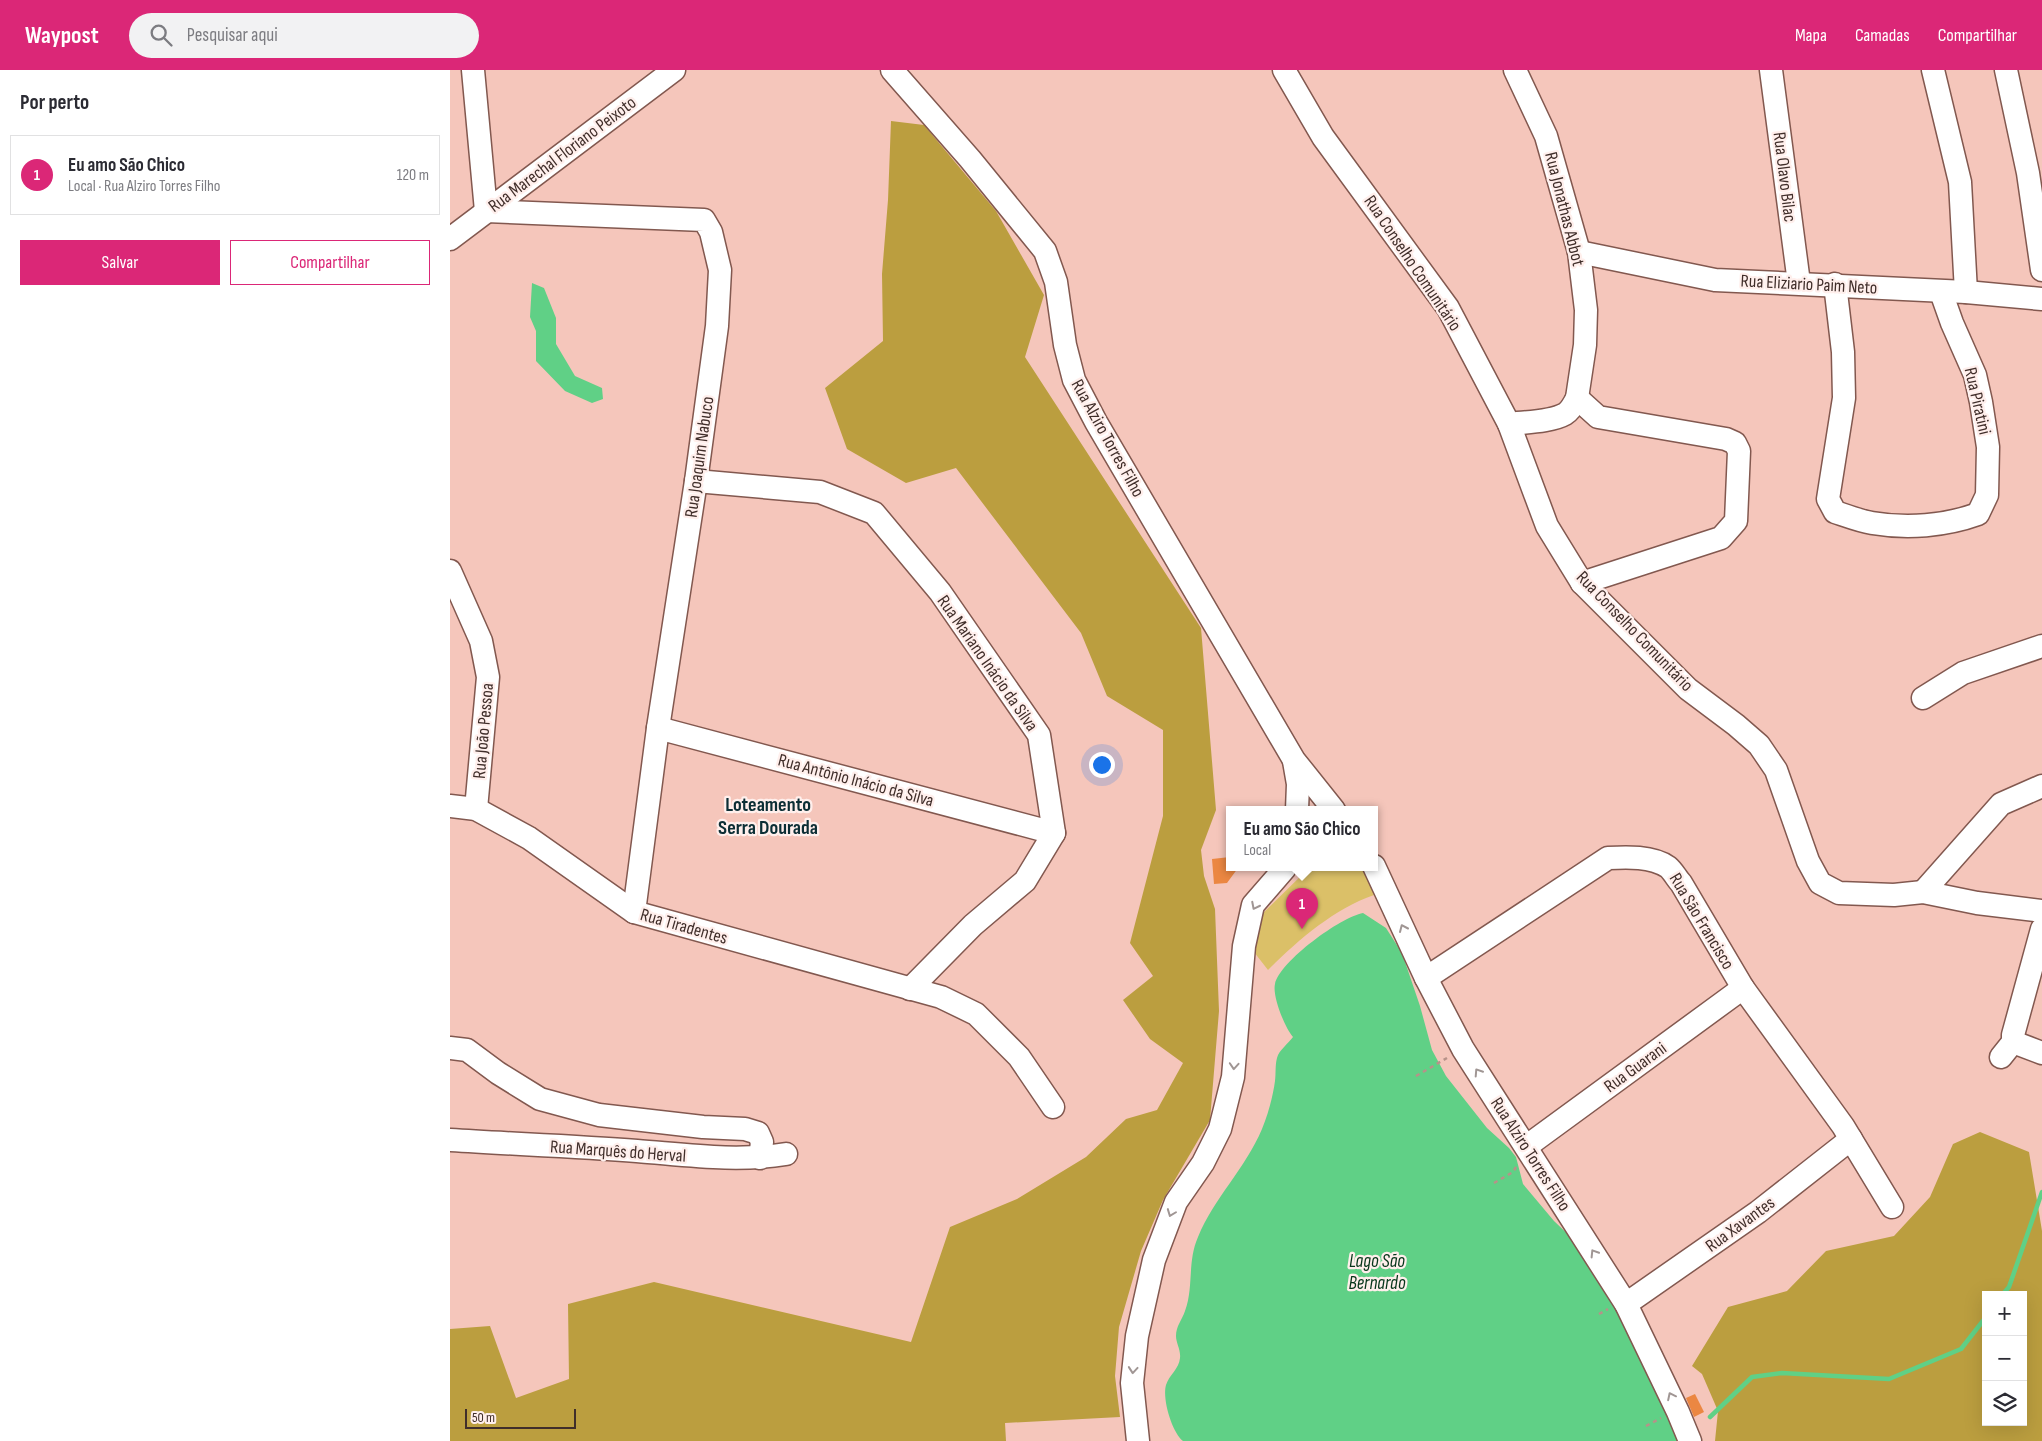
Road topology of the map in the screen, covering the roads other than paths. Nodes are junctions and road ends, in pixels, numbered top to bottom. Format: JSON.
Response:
{"nodes":[{"id":1,"x":473,"y":70,"type":"edge"},
{"id":2,"x":674,"y":70,"type":"edge"},
{"id":3,"x":892,"y":70,"type":"edge"},
{"id":4,"x":1284,"y":70,"type":"edge"},
{"id":5,"x":1515,"y":70,"type":"edge"},
{"id":6,"x":1771,"y":70,"type":"edge"},
{"id":7,"x":1933,"y":70,"type":"edge"},
{"id":8,"x":2006,"y":70,"type":"edge"},
{"id":9,"x":486,"y":212,"type":"junction"},
{"id":10,"x":450,"y":239,"type":"edge"},
{"id":11,"x":1579,"y":252,"type":"junction"},
{"id":12,"x":2042,"y":267,"type":"edge"},
{"id":13,"x":1799,"y":283,"type":"junction"},
{"id":14,"x":1835,"y":284,"type":"junction"},
{"id":15,"x":1941,"y":292,"type":"junction"},
{"id":16,"x":1966,"y":292,"type":"junction"},
{"id":17,"x":2042,"y":299,"type":"edge"},
{"id":18,"x":1577,"y":398,"type":"junction"},
{"id":19,"x":1509,"y":424,"type":"junction"},
{"id":20,"x":696,"y":480,"type":"junction"},
{"id":21,"x":450,"y":571,"type":"edge"},
{"id":22,"x":1582,"y":583,"type":"junction"},
{"id":23,"x":2042,"y":646,"type":"edge"},
{"id":24,"x":1923,"y":698,"type":"dead end"},
{"id":25,"x":658,"y":728,"type":"junction"},
{"id":26,"x":1294,"y":760,"type":"junction"},
{"id":27,"x":2042,"y":786,"type":"edge"},
{"id":28,"x":450,"y":806,"type":"edge"},
{"id":29,"x":1297,"y":806,"type":"edge"},
{"id":30,"x":1331,"y":806,"type":"edge"},
{"id":31,"x":476,"y":808,"type":"junction"},
{"id":32,"x":1054,"y":833,"type":"junction"},
{"id":33,"x":1282,"y":871,"type":"edge"},
{"id":34,"x":1376,"y":871,"type":"edge"},
{"id":35,"x":1923,"y":892,"type":"junction"},
{"id":36,"x":2042,"y":911,"type":"edge"},
{"id":37,"x":634,"y":912,"type":"junction"},
{"id":38,"x":2042,"y":929,"type":"edge"},
{"id":39,"x":1426,"y":978,"type":"junction"},
{"id":40,"x":1742,"y":988,"type":"junction"},
{"id":41,"x":910,"y":989,"type":"junction"},
{"id":42,"x":450,"y":1048,"type":"edge"},
{"id":43,"x":2042,"y":1052,"type":"edge"},
{"id":44,"x":1053,"y":1107,"type":"dead end"},
{"id":45,"x":450,"y":1140,"type":"edge"},
{"id":46,"x":1851,"y":1140,"type":"junction"},
{"id":47,"x":1526,"y":1146,"type":"junction"},
{"id":48,"x":786,"y":1154,"type":"dead end"},
{"id":49,"x":760,"y":1158,"type":"junction"},
{"id":50,"x":1892,"y":1207,"type":"dead end"},
{"id":51,"x":1626,"y":1304,"type":"junction"},
{"id":52,"x":1138,"y":1441,"type":"edge"},
{"id":53,"x":1690,"y":1441,"type":"edge"}],
"edges":[{"from":1,"to":9,"type":"street"},
{"from":2,"to":9,"type":"street","name":"Rua Marechal Floriano Peixoto"},
{"from":3,"to":26,"type":"street","name":"Rua Alziro Torres Filho"},
{"from":4,"to":19,"type":"street","name":"Rua Conselho Comunitário"},
{"from":5,"to":11,"type":"street","name":"Rua Jonathas Abbot"},
{"from":6,"to":13,"type":"street","name":"Rua Olavo Bilac"},
{"from":7,"to":16,"type":"street"},
{"from":8,"to":12,"type":"street"},
{"from":9,"to":10,"type":"street","name":"Rua Marechal Floriano Peixoto"},
{"from":9,"to":20,"type":"street","name":"Rua Joaquim Nabuco"},
{"from":11,"to":13,"type":"street","name":"Rua Eliziario Paim Neto"},
{"from":11,"to":18,"type":"street","name":"Rua Jonathas Abbot"},
{"from":13,"to":14,"type":"street","name":"Rua Eliziario Paim Neto"},
{"from":14,"to":15,"type":"street","name":"Rua Eliziario Paim Neto"},
{"from":14,"to":15,"type":"street","name":"Rua Piratini"},
{"from":15,"to":16,"type":"street","name":"Rua Eliziario Paim Neto"},
{"from":16,"to":17,"type":"street","name":"Rua Eliziario Paim Neto"},
{"from":18,"to":19,"type":"street"},
{"from":18,"to":22,"type":"street"},
{"from":19,"to":22,"type":"street","name":"Rua Conselho Comunitário"},
{"from":20,"to":25,"type":"street","name":"Rua Joaquim Nabuco"},
{"from":20,"to":32,"type":"street","name":"Rua Mariano Inácio da Silva"},
{"from":21,"to":31,"type":"street","name":"Rua João Pessoa"},
{"from":22,"to":35,"type":"street","name":"Rua Conselho Comunitário"},
{"from":23,"to":24,"type":"street"},
{"from":25,"to":32,"type":"street","name":"Rua Antônio Inácio da Silva"},
{"from":25,"to":37,"type":"street","name":"Rua Joaquim Nabuco"},
{"from":26,"to":29,"type":"street"},
{"from":26,"to":30,"type":"street","name":"Rua Alziro Torres Filho"},
{"from":27,"to":35,"type":"street"},
{"from":28,"to":31,"type":"street","name":"Rua Tiradentes"},
{"from":31,"to":37,"type":"street","name":"Rua Tiradentes"},
{"from":32,"to":41,"type":"street"},
{"from":33,"to":52,"type":"street","one_way":true},
{"from":39,"to":34,"type":"street","name":"Rua Alziro Torres Filho","one_way":true},
{"from":35,"to":36,"type":"street","name":"Rua Conselho Comunitário"},
{"from":37,"to":41,"type":"street","name":"Rua Tiradentes"},
{"from":38,"to":43,"type":"street"},
{"from":39,"to":40,"type":"street","name":"Rua São Francisco"},
{"from":47,"to":39,"type":"street","name":"Rua Alziro Torres Filho","one_way":true},
{"from":40,"to":46,"type":"street","name":"Rua São Francisco"},
{"from":40,"to":47,"type":"street","name":"Rua Guarani"},
{"from":41,"to":44,"type":"street","name":"Rua Tiradentes"},
{"from":42,"to":49,"type":"street"},
{"from":45,"to":49,"type":"street","name":"Rua Marquês do Herval"},
{"from":46,"to":50,"type":"street","name":"Rua São Francisco"},
{"from":46,"to":51,"type":"street","name":"Rua Xavantes"},
{"from":51,"to":47,"type":"street","name":"Rua Alziro Torres Filho","one_way":true},
{"from":48,"to":49,"type":"street","name":"Rua Marquês do Herval"},
{"from":53,"to":51,"type":"street","name":"Rua Alziro Torres Filho","one_way":true}]}
